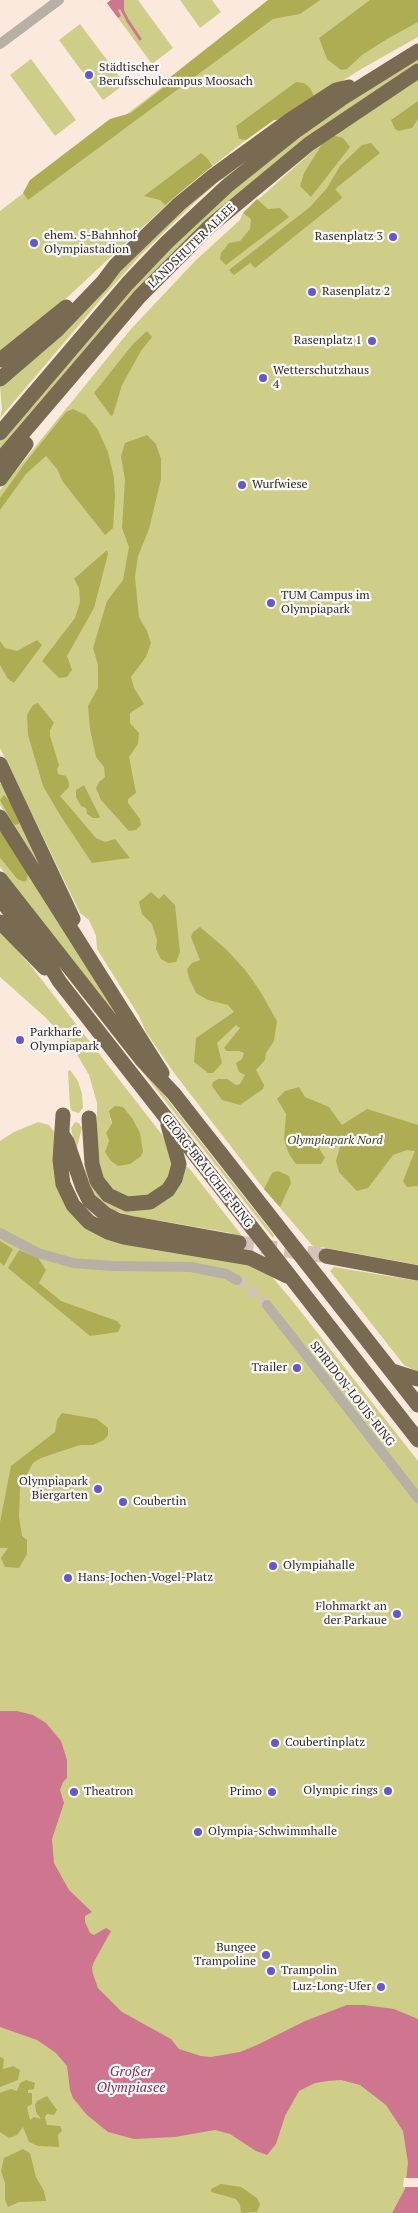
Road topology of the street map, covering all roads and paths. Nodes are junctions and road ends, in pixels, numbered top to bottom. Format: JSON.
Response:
{"nodes":[{"id":1,"x":59,"y":0,"type":"edge"},
{"id":2,"x":0,"y":44,"type":"edge"},
{"id":3,"x":418,"y":51,"type":"edge"},
{"id":4,"x":418,"y":71,"type":"edge"},
{"id":5,"x":367,"y":83,"type":"junction"},
{"id":6,"x":115,"y":266,"type":"junction"},
{"id":7,"x":0,"y":360,"type":"edge"},
{"id":8,"x":0,"y":379,"type":"edge"},
{"id":9,"x":53,"y":398,"type":"junction"},
{"id":10,"x":0,"y":433,"type":"edge"},
{"id":11,"x":0,"y":460,"type":"edge"},
{"id":12,"x":0,"y":479,"type":"edge"},
{"id":13,"x":0,"y":764,"type":"edge"},
{"id":14,"x":0,"y":817,"type":"edge"},
{"id":15,"x":0,"y":879,"type":"edge"},
{"id":16,"x":0,"y":899,"type":"edge"},
{"id":17,"x":0,"y":922,"type":"edge"},
{"id":18,"x":77,"y":938,"type":"junction"},
{"id":19,"x":59,"y":981,"type":"junction"},
{"id":20,"x":174,"y":1094,"type":"junction"},
{"id":21,"x":63,"y":1115,"type":"dead end"},
{"id":22,"x":166,"y":1119,"type":"junction"},
{"id":23,"x":62,"y":1134,"type":"junction"},
{"id":24,"x":79,"y":1174,"type":"junction"},
{"id":25,"x":0,"y":1234,"type":"edge"},
{"id":26,"x":240,"y":1243,"type":"tunnel mouth"},
{"id":27,"x":326,"y":1256,"type":"tunnel mouth"},
{"id":28,"x":418,"y":1273,"type":"edge"},
{"id":29,"x":291,"y":1278,"type":"junction"},
{"id":30,"x":237,"y":1280,"type":"tunnel mouth"},
{"id":31,"x":267,"y":1306,"type":"tunnel mouth"},
{"id":32,"x":392,"y":1371,"type":"junction"},
{"id":33,"x":418,"y":1379,"type":"edge"},
{"id":34,"x":418,"y":1405,"type":"edge"},
{"id":35,"x":418,"y":1440,"type":"edge"},
{"id":36,"x":418,"y":1498,"type":"edge"}],
"edges":[{"from":1,"to":2,"type":"street"},
{"from":3,"to":5,"type":"highway","name":"LANDSHUTER ALLEE"},
{"from":4,"to":9,"type":"highway","name":"LANDSHUTER ALLEE"},
{"from":5,"to":6,"type":"highway"},
{"from":5,"to":10,"type":"highway","name":"LANDSHUTER ALLEE"},
{"from":6,"to":7,"type":"highway"},
{"from":6,"to":8,"type":"highway"},
{"from":9,"to":11,"type":"highway","name":"LANDSHUTER ALLEE"},
{"from":9,"to":12,"type":"highway"},
{"from":13,"to":18,"type":"highway"},
{"from":14,"to":18,"type":"highway"},
{"from":15,"to":20,"type":"highway","name":"GEORG-BRAUCHLE-RING"},
{"from":16,"to":19,"type":"highway","name":"GEORG-BRAUCHLE-RING"},
{"from":17,"to":19,"type":"highway"},
{"from":18,"to":20,"type":"highway"},
{"from":19,"to":22,"type":"highway","name":"GEORG-BRAUCHLE-RING"},
{"from":20,"to":32,"type":"highway","name":"GEORG-BRAUCHLE-RING"},
{"from":21,"to":23,"type":"highway"},
{"from":22,"to":24,"type":"highway"},
{"from":22,"to":29,"type":"highway","name":"GEORG-BRAUCHLE-RING"},
{"from":23,"to":24,"type":"highway"},
{"from":23,"to":29,"type":"highway"},
{"from":24,"to":26,"type":"highway"},
{"from":25,"to":30,"type":"street"},
{"from":27,"to":28,"type":"highway"},
{"from":29,"to":35,"type":"highway","name":"GEORG-BRAUCHLE-RING"},
{"from":31,"to":36,"type":"street","name":"SPIRIDON-LOUIS-RING"},
{"from":32,"to":33,"type":"highway"},
{"from":32,"to":34,"type":"highway","name":"GEORG-BRAUCHLE-RING"}]}
